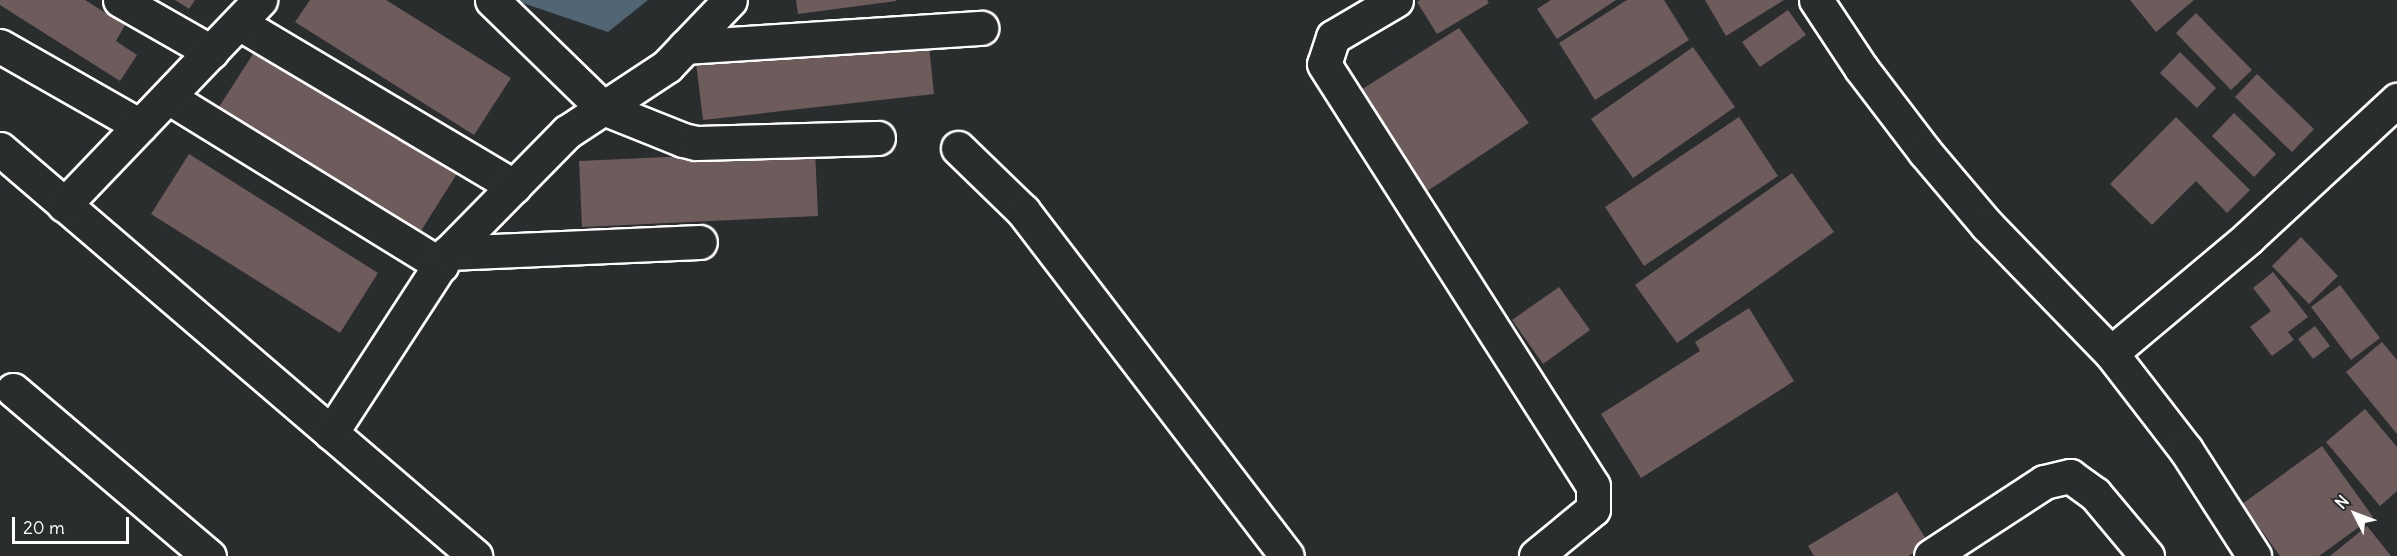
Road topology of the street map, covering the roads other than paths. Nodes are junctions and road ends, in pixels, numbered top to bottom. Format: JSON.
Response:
{"nodes":[{"id":1,"x":120,"y":0,"type":"edge"},
{"id":2,"x":492,"y":0,"type":"edge"},
{"id":3,"x":730,"y":0,"type":"edge"},
{"id":4,"x":1396,"y":0,"type":"edge"},
{"id":5,"x":1816,"y":0,"type":"edge"},
{"id":6,"x":250,"y":11,"type":"edge"},
{"id":7,"x":981,"y":28,"type":"dead end"},
{"id":8,"x":0,"y":46,"type":"edge"},
{"id":9,"x":685,"y":47,"type":"junction"},
{"id":10,"x":211,"y":52,"type":"junction"},
{"id":11,"x":168,"y":97,"type":"junction"},
{"id":12,"x":2397,"y":100,"type":"edge"},
{"id":13,"x":603,"y":108,"type":"junction"},
{"id":14,"x":140,"y":126,"type":"junction"},
{"id":15,"x":878,"y":138,"type":"dead end"},
{"id":16,"x":958,"y":148,"type":"dead end"},
{"id":17,"x":0,"y":149,"type":"edge"},
{"id":18,"x":514,"y":186,"type":"junction"},
{"id":19,"x":64,"y":206,"type":"junction"},
{"id":20,"x":700,"y":242,"type":"dead end"},
{"id":21,"x":444,"y":259,"type":"junction"},
{"id":22,"x":2111,"y":353,"type":"junction"},
{"id":23,"x":13,"y":390,"type":"dead end"},
{"id":24,"x":330,"y":433,"type":"junction"},
{"id":25,"x":209,"y":556,"type":"edge"},
{"id":26,"x":475,"y":556,"type":"edge"},
{"id":27,"x":1287,"y":556,"type":"edge"},
{"id":28,"x":1536,"y":556,"type":"edge"},
{"id":29,"x":1931,"y":556,"type":"edge"},
{"id":30,"x":2146,"y":556,"type":"edge"},
{"id":31,"x":2254,"y":556,"type":"edge"}],
"edges":[{"from":1,"to":10,"type":"street"},
{"from":2,"to":13,"type":"street"},
{"from":3,"to":9,"type":"street"},
{"from":4,"to":28,"type":"street"},
{"from":5,"to":22,"type":"street"},
{"from":6,"to":10,"type":"street"},
{"from":6,"to":18,"type":"street"},
{"from":7,"to":9,"type":"street"},
{"from":8,"to":14,"type":"street"},
{"from":9,"to":13,"type":"street"},
{"from":10,"to":11,"type":"street"},
{"from":11,"to":14,"type":"street"},
{"from":11,"to":21,"type":"street"},
{"from":12,"to":22,"type":"street"},
{"from":13,"to":15,"type":"street"},
{"from":13,"to":18,"type":"street"},
{"from":14,"to":19,"type":"street"},
{"from":16,"to":27,"type":"street"},
{"from":17,"to":19,"type":"street"},
{"from":18,"to":21,"type":"street"},
{"from":19,"to":24,"type":"street"},
{"from":20,"to":21,"type":"street"},
{"from":21,"to":24,"type":"street"},
{"from":22,"to":31,"type":"street"},
{"from":23,"to":25,"type":"street"},
{"from":24,"to":26,"type":"street"},
{"from":29,"to":30,"type":"street"}]}
